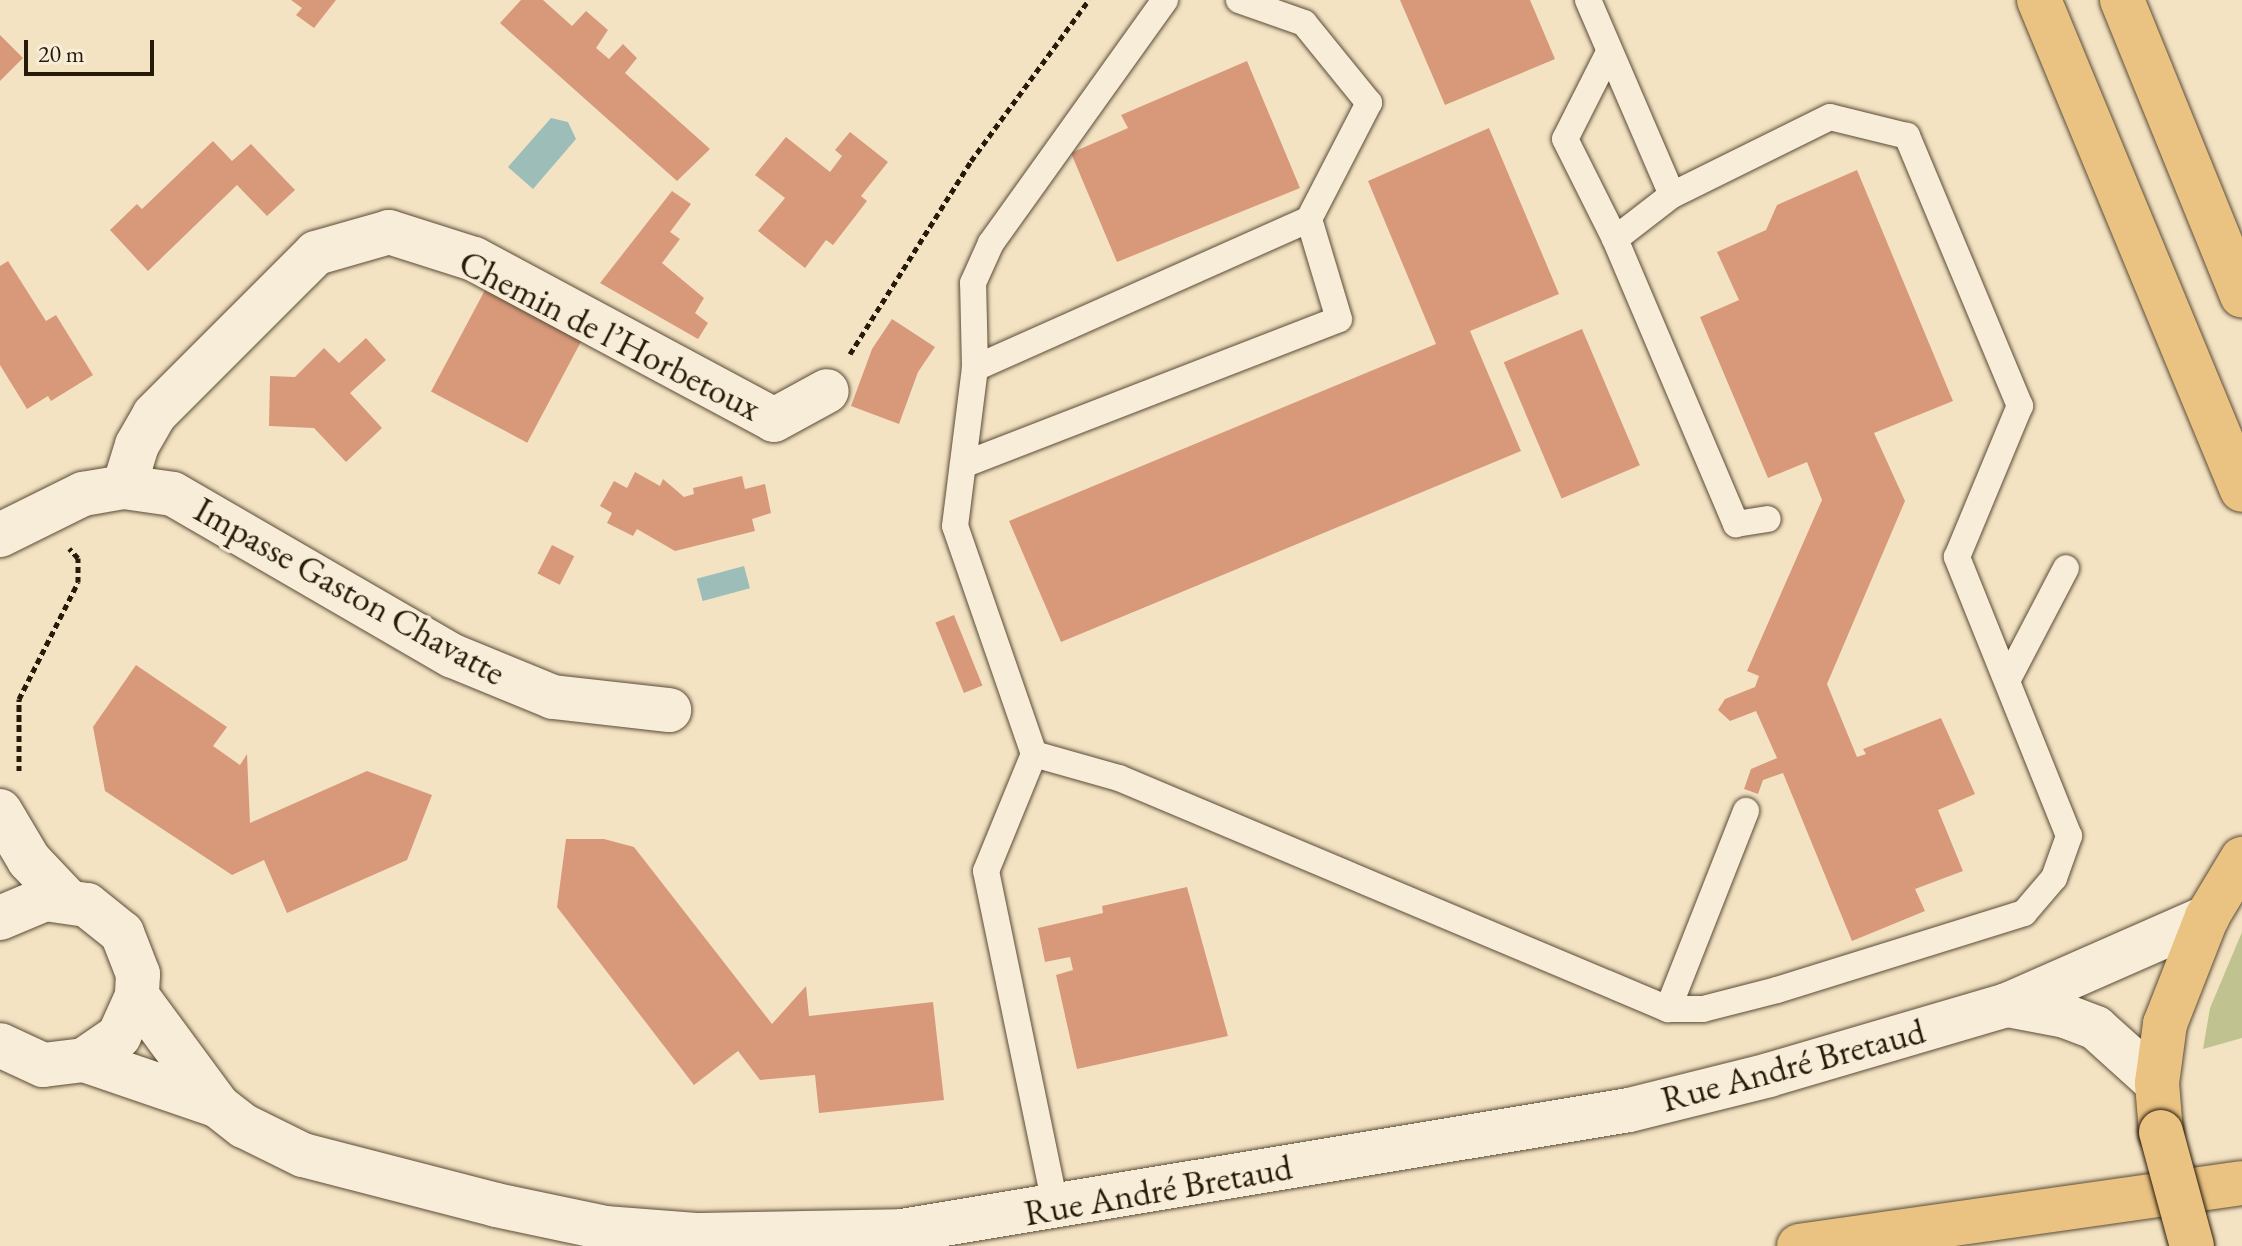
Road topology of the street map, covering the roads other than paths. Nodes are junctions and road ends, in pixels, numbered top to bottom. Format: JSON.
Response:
{"nodes":[{"id":1,"x":1165,"y":0,"type":"edge"},
{"id":2,"x":1239,"y":0,"type":"edge"},
{"id":3,"x":1588,"y":0,"type":"edge"},
{"id":4,"x":2039,"y":0,"type":"edge"},
{"id":5,"x":2122,"y":0,"type":"edge"},
{"id":6,"x":1608,"y":54,"type":"junction"},
{"id":7,"x":1672,"y":195,"type":"junction"},
{"id":8,"x":1309,"y":219,"type":"junction"},
{"id":9,"x":1615,"y":239,"type":"junction"},
{"id":10,"x":2242,"y":296,"type":"edge"},
{"id":11,"x":975,"y":368,"type":"junction"},
{"id":12,"x":827,"y":391,"type":"road end"},
{"id":13,"x":963,"y":465,"type":"junction"},
{"id":14,"x":124,"y":487,"type":"junction"},
{"id":15,"x":2242,"y":490,"type":"edge"},
{"id":16,"x":1768,"y":519,"type":"dead end"},
{"id":17,"x":15,"y":528,"type":"edge"},
{"id":18,"x":2066,"y":568,"type":"dead end"},
{"id":19,"x":2008,"y":679,"type":"junction"},
{"id":20,"x":669,"y":710,"type":"dead end"},
{"id":21,"x":1034,"y":754,"type":"junction"},
{"id":22,"x":10,"y":799,"type":"edge"},
{"id":23,"x":1746,"y":811,"type":"dead end"},
{"id":24,"x":2242,"y":859,"type":"edge"},
{"id":25,"x":66,"y":899,"type":"junction"},
{"id":26,"x":2207,"y":917,"type":"junction"},
{"id":27,"x":0,"y":918,"type":"edge"},
{"id":28,"x":137,"y":996,"type":"junction"},
{"id":29,"x":2007,"y":1005,"type":"junction"},
{"id":30,"x":1668,"y":1009,"type":"junction"},
{"id":31,"x":2,"y":1049,"type":"edge"},
{"id":32,"x":84,"y":1060,"type":"junction"},
{"id":33,"x":2157,"y":1083,"type":"junction"},
{"id":34,"x":218,"y":1106,"type":"junction"},
{"id":35,"x":2242,"y":1183,"type":"edge"},
{"id":36,"x":1056,"y":1209,"type":"junction"},
{"id":37,"x":1799,"y":1246,"type":"edge"},
{"id":38,"x":2192,"y":1246,"type":"edge"}],
"edges":[{"from":1,"to":11,"type":"lane"},
{"from":2,"to":8,"type":"lane"},
{"from":3,"to":6,"type":"lane"},
{"from":4,"to":15,"type":"highway"},
{"from":5,"to":10,"type":"highway"},
{"from":6,"to":7,"type":"lane"},
{"from":6,"to":9,"type":"lane"},
{"from":7,"to":9,"type":"lane"},
{"from":7,"to":19,"type":"lane"},
{"from":8,"to":11,"type":"lane"},
{"from":8,"to":13,"type":"lane"},
{"from":9,"to":16,"type":"lane"},
{"from":11,"to":13,"type":"lane"},
{"from":12,"to":14,"type":"street","name":"Chemin de l’Horbetoux"},
{"from":13,"to":21,"type":"lane"},
{"from":14,"to":17,"type":"street"},
{"from":14,"to":20,"type":"street","name":"Impasse Gaston Chavatte"},
{"from":18,"to":19,"type":"lane"},
{"from":19,"to":30,"type":"lane"},
{"from":21,"to":30,"type":"lane"},
{"from":21,"to":36,"type":"lane"},
{"from":22,"to":25,"type":"street"},
{"from":23,"to":30,"type":"lane"},
{"from":24,"to":26,"type":"highway"},
{"from":25,"to":27,"type":"street"},
{"from":25,"to":28,"type":"street"},
{"from":26,"to":29,"type":"street","name":"Rue André Bretaud"},
{"from":26,"to":33,"type":"highway"},
{"from":28,"to":32,"type":"street"},
{"from":28,"to":34,"type":"street","name":"Rue André Bretaud"},
{"from":29,"to":33,"type":"street","name":"Rue André Bretaud"},
{"from":29,"to":36,"type":"street","name":"Rue André Bretaud"},
{"from":31,"to":32,"type":"street"},
{"from":32,"to":34,"type":"street","name":"Rue André Bretaud"},
{"from":33,"to":38,"type":"highway","bridge":true},
{"from":34,"to":36,"type":"street","name":"Rue André Bretaud"},
{"from":35,"to":37,"type":"highway"}]}
